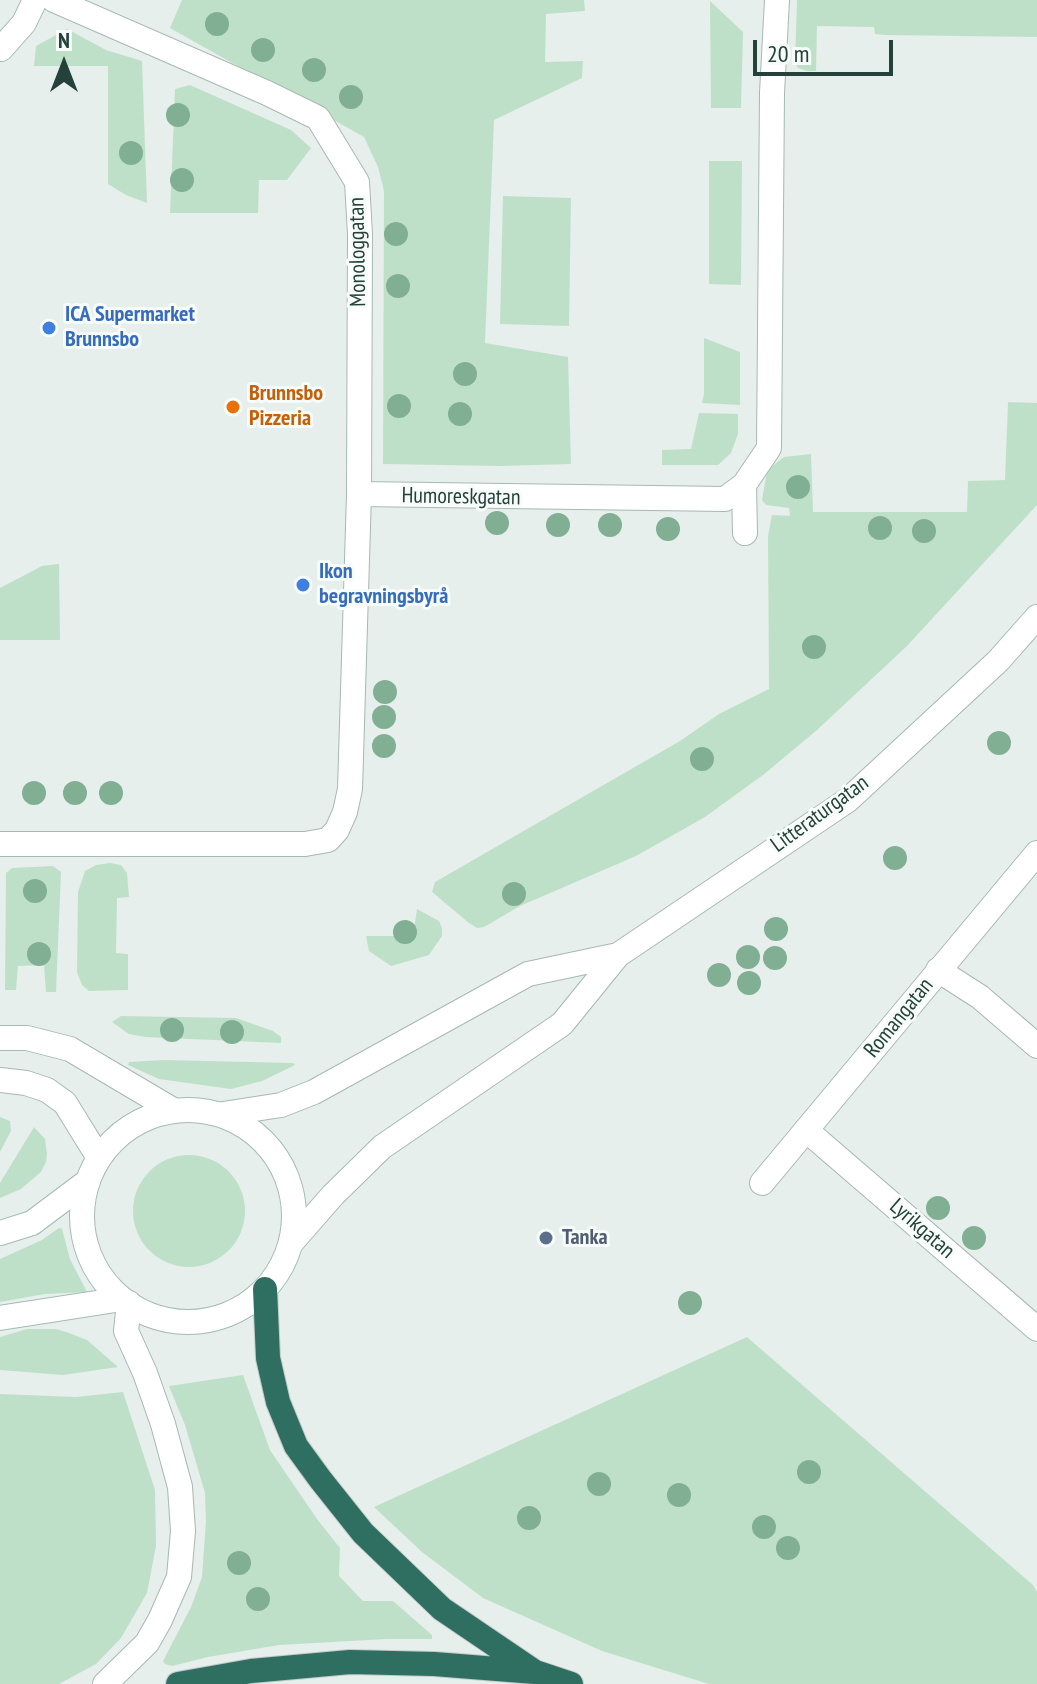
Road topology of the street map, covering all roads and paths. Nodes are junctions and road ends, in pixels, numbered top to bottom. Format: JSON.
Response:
{"nodes":[{"id":1,"x":35,"y":0,"type":"edge"},
{"id":2,"x":54,"y":0,"type":"edge"},
{"id":3,"x":777,"y":0,"type":"edge"},
{"id":4,"x":1,"y":49,"type":"edge"},
{"id":5,"x":744,"y":485,"type":"junction"},
{"id":6,"x":359,"y":494,"type":"junction"},
{"id":7,"x":745,"y":533,"type":"dead end"},
{"id":8,"x":1037,"y":617,"type":"edge"},
{"id":9,"x":0,"y":844,"type":"edge"},
{"id":10,"x":1037,"y":853,"type":"edge"},
{"id":11,"x":618,"y":955,"type":"junction"},
{"id":12,"x":938,"y":970,"type":"junction"},
{"id":13,"x":0,"y":1038,"type":"edge"},
{"id":14,"x":1037,"y":1046,"type":"edge"},
{"id":15,"x":0,"y":1080,"type":"edge"},
{"id":16,"x":173,"y":1110,"type":"junction"},
{"id":17,"x":223,"y":1114,"type":"junction"},
{"id":18,"x":806,"y":1130,"type":"junction"},
{"id":19,"x":99,"y":1158,"type":"junction"},
{"id":20,"x":88,"y":1181,"type":"junction"},
{"id":21,"x":762,"y":1183,"type":"dead end"},
{"id":22,"x":0,"y":1233,"type":"edge"},
{"id":23,"x":291,"y":1243,"type":"junction"},
{"id":24,"x":265,"y":1289,"type":"junction"},
{"id":25,"x":126,"y":1301,"type":"junction"},
{"id":26,"x":0,"y":1318,"type":"edge"},
{"id":27,"x":1037,"y":1329,"type":"edge"},
{"id":28,"x":535,"y":1672,"type":"junction"},
{"id":29,"x":105,"y":1684,"type":"edge"},
{"id":30,"x":178,"y":1684,"type":"edge"},
{"id":31,"x":571,"y":1684,"type":"edge"}],
"edges":[{"from":1,"to":4,"type":"street"},
{"from":2,"to":6,"type":"street","name":"Monologgatan"},
{"from":3,"to":5,"type":"street"},
{"from":5,"to":6,"type":"street","name":"Humoreskgatan"},
{"from":5,"to":7,"type":"street"},
{"from":6,"to":9,"type":"street"},
{"from":8,"to":11,"type":"street","name":"Litteraturgatan"},
{"from":10,"to":12,"type":"street","name":"Romangatan"},
{"from":11,"to":17,"type":"street","name":"Litteraturgatan"},
{"from":11,"to":23,"type":"street","name":"Litteraturgatan"},
{"from":12,"to":14,"type":"street"},
{"from":12,"to":18,"type":"street","name":"Romangatan"},
{"from":13,"to":16,"type":"street"},
{"from":15,"to":19,"type":"street"},
{"from":16,"to":17,"type":"street"},
{"from":16,"to":19,"type":"street"},
{"from":17,"to":23,"type":"street"},
{"from":18,"to":21,"type":"street","name":"Romangatan"},
{"from":18,"to":27,"type":"street","name":"Lyrikgatan"},
{"from":19,"to":20,"type":"street"},
{"from":20,"to":22,"type":"street"},
{"from":20,"to":25,"type":"street"},
{"from":23,"to":24,"type":"street"},
{"from":24,"to":25,"type":"street"},
{"from":24,"to":28,"type":"highway"},
{"from":25,"to":26,"type":"street"},
{"from":25,"to":29,"type":"street"},
{"from":28,"to":30,"type":"highway"},
{"from":28,"to":31,"type":"highway"}]}
